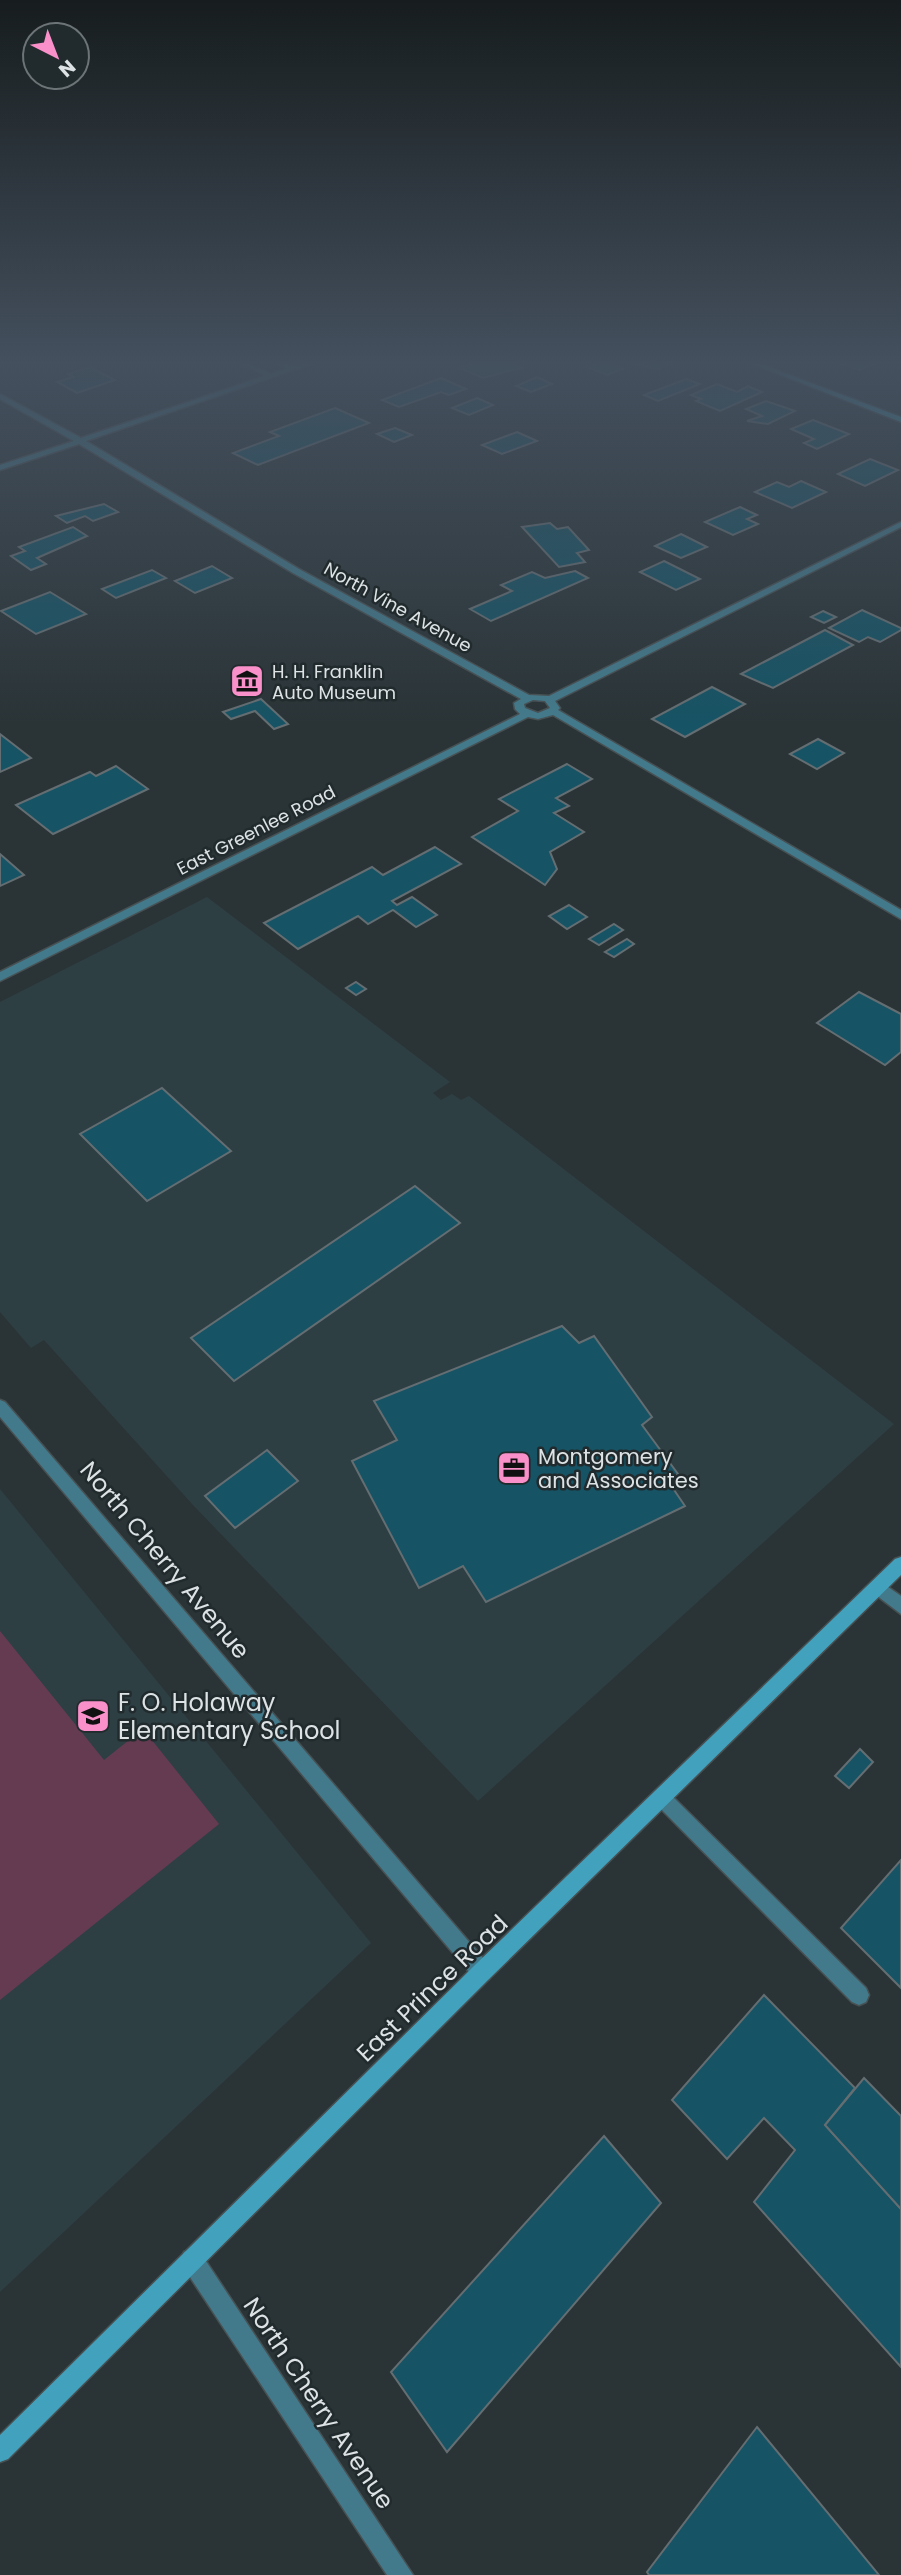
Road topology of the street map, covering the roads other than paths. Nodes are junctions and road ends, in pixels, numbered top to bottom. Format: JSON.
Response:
{"nodes":[{"id":1,"x":150,"y":483,"type":"edge"},
{"id":2,"x":901,"y":524,"type":"edge"},
{"id":3,"x":527,"y":698,"type":"junction"},
{"id":4,"x":551,"y":706,"type":"junction"},
{"id":5,"x":527,"y":715,"type":"junction"},
{"id":6,"x":901,"y":915,"type":"edge"},
{"id":7,"x":0,"y":977,"type":"edge"},
{"id":8,"x":0,"y":1406,"type":"edge"},
{"id":9,"x":901,"y":1564,"type":"edge"},
{"id":10,"x":878,"y":1587,"type":"junction"},
{"id":11,"x":901,"y":1606,"type":"edge"},
{"id":12,"x":663,"y":1799,"type":"junction"},
{"id":13,"x":482,"y":1972,"type":"junction"},
{"id":14,"x":859,"y":1995,"type":"dead end"},
{"id":15,"x":192,"y":2260,"type":"junction"},
{"id":16,"x":0,"y":2451,"type":"edge"},
{"id":17,"x":401,"y":2575,"type":"edge"}],
"edges":[{"from":1,"to":3,"type":"street","name":"North Vine Avenue"},
{"from":2,"to":4,"type":"street"},
{"from":3,"to":4,"type":"street"},
{"from":3,"to":5,"type":"street"},
{"from":4,"to":5,"type":"street","name":"East Greenlee Road"},
{"from":4,"to":6,"type":"street"},
{"from":5,"to":7,"type":"street","name":"East Greenlee Road"},
{"from":8,"to":13,"type":"street","name":"North Cherry Avenue"},
{"from":9,"to":10,"type":"main road","name":"East Prince Road"},
{"from":10,"to":11,"type":"street"},
{"from":10,"to":12,"type":"main road","name":"East Prince Road"},
{"from":12,"to":13,"type":"main road","name":"East Prince Road"},
{"from":12,"to":14,"type":"street"},
{"from":13,"to":15,"type":"main road","name":"East Prince Road"},
{"from":15,"to":16,"type":"main road","name":"East Prince Road"},
{"from":15,"to":17,"type":"street","name":"North Cherry Avenue"}]}
